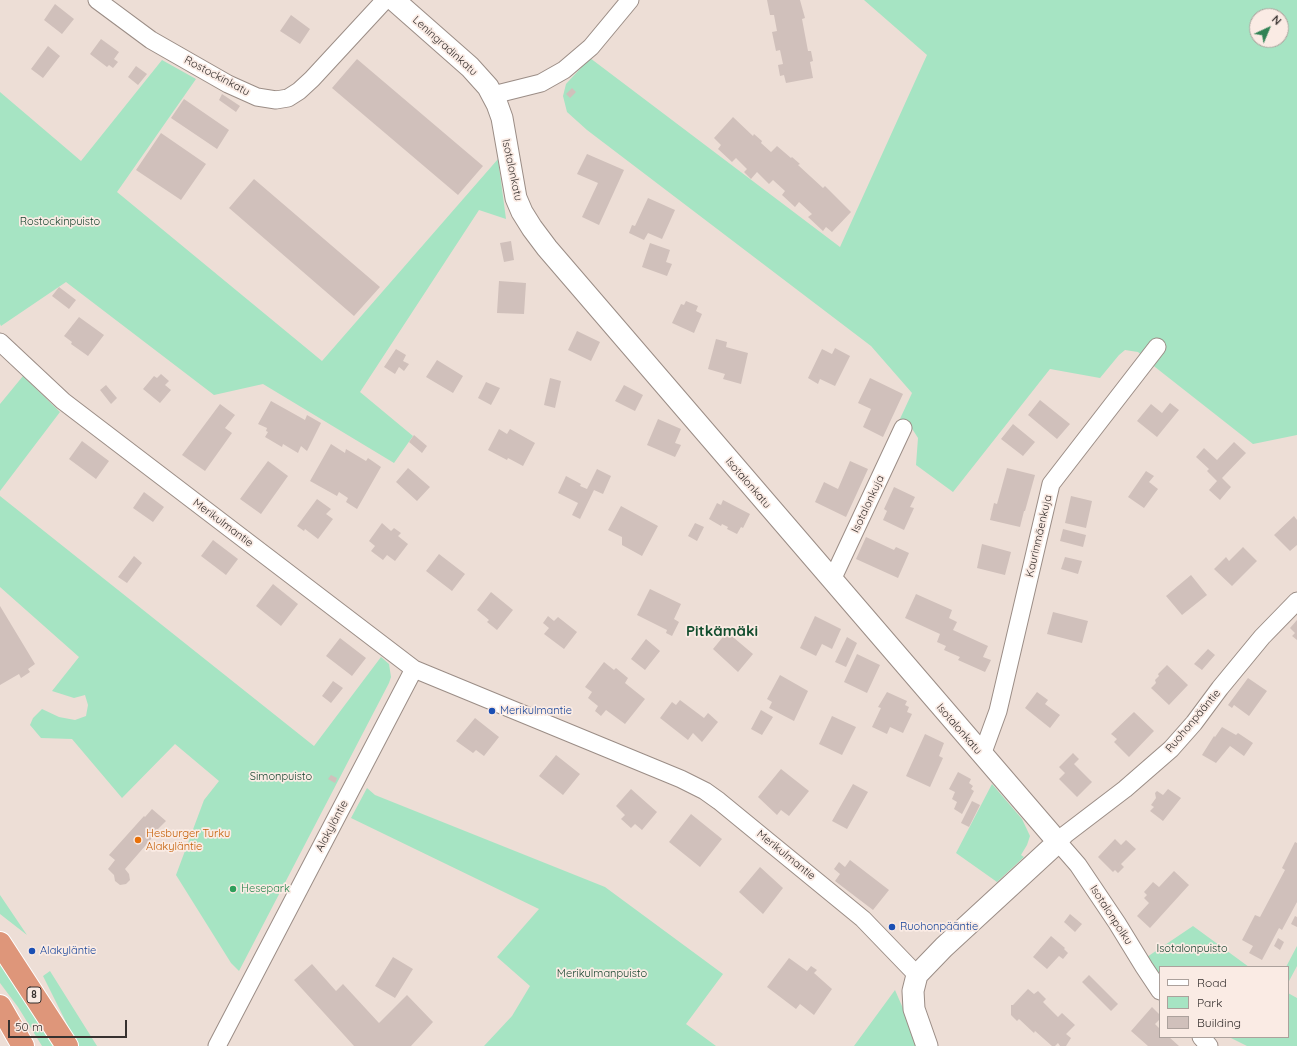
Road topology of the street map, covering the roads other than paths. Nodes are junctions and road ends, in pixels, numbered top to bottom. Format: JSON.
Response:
{"nodes":[{"id":1,"x":97,"y":0,"type":"edge"},
{"id":2,"x":385,"y":0,"type":"edge"},
{"id":3,"x":394,"y":0,"type":"edge"},
{"id":4,"x":630,"y":0,"type":"edge"},
{"id":5,"x":493,"y":95,"type":"junction"},
{"id":6,"x":0,"y":342,"type":"edge"},
{"id":7,"x":1157,"y":347,"type":"dead end"},
{"id":8,"x":903,"y":428,"type":"dead end"},
{"id":9,"x":832,"y":580,"type":"junction"},
{"id":10,"x":1297,"y":601,"type":"edge"},
{"id":11,"x":414,"y":670,"type":"junction"},
{"id":12,"x":982,"y":755,"type":"junction"},
{"id":13,"x":1058,"y":842,"type":"junction"},
{"id":14,"x":0,"y":943,"type":"edge"},
{"id":15,"x":917,"y":975,"type":"junction"},
{"id":16,"x":1159,"y":990,"type":"edge"},
{"id":17,"x":0,"y":1006,"type":"edge"},
{"id":18,"x":1202,"y":1038,"type":"edge"},
{"id":19,"x":23,"y":1046,"type":"edge"},
{"id":20,"x":67,"y":1046,"type":"edge"},
{"id":21,"x":217,"y":1046,"type":"edge"},
{"id":22,"x":927,"y":1046,"type":"edge"},
{"id":23,"x":1209,"y":1046,"type":"edge"}],
"edges":[{"from":1,"to":2,"type":"street","name":"Rostockinkatu"},
{"from":3,"to":5,"type":"street","name":"Leningradinkatu"},
{"from":4,"to":5,"type":"street"},
{"from":5,"to":9,"type":"street","name":"Isotalonkatu"},
{"from":6,"to":11,"type":"street","name":"Merikulmantie"},
{"from":7,"to":12,"type":"street","name":"Kaurinmäenkuja"},
{"from":8,"to":9,"type":"street","name":"Isotalonkuja"},
{"from":9,"to":12,"type":"street","name":"Isotalonkatu"},
{"from":10,"to":13,"type":"street","name":"Ruohonpääntie"},
{"from":11,"to":15,"type":"street","name":"Merikulmantie"},
{"from":11,"to":21,"type":"street","name":"Alakyläntie"},
{"from":12,"to":13,"type":"street","name":"Isotalonkatu"},
{"from":13,"to":15,"type":"street","name":"Ruohonpääntie"},
{"from":13,"to":16,"type":"street","name":"Isotalonpolku"},
{"from":14,"to":20,"type":"highway","number":"8"},
{"from":15,"to":22,"type":"street"},
{"from":17,"to":19,"type":"highway"},
{"from":18,"to":23,"type":"street"}]}
